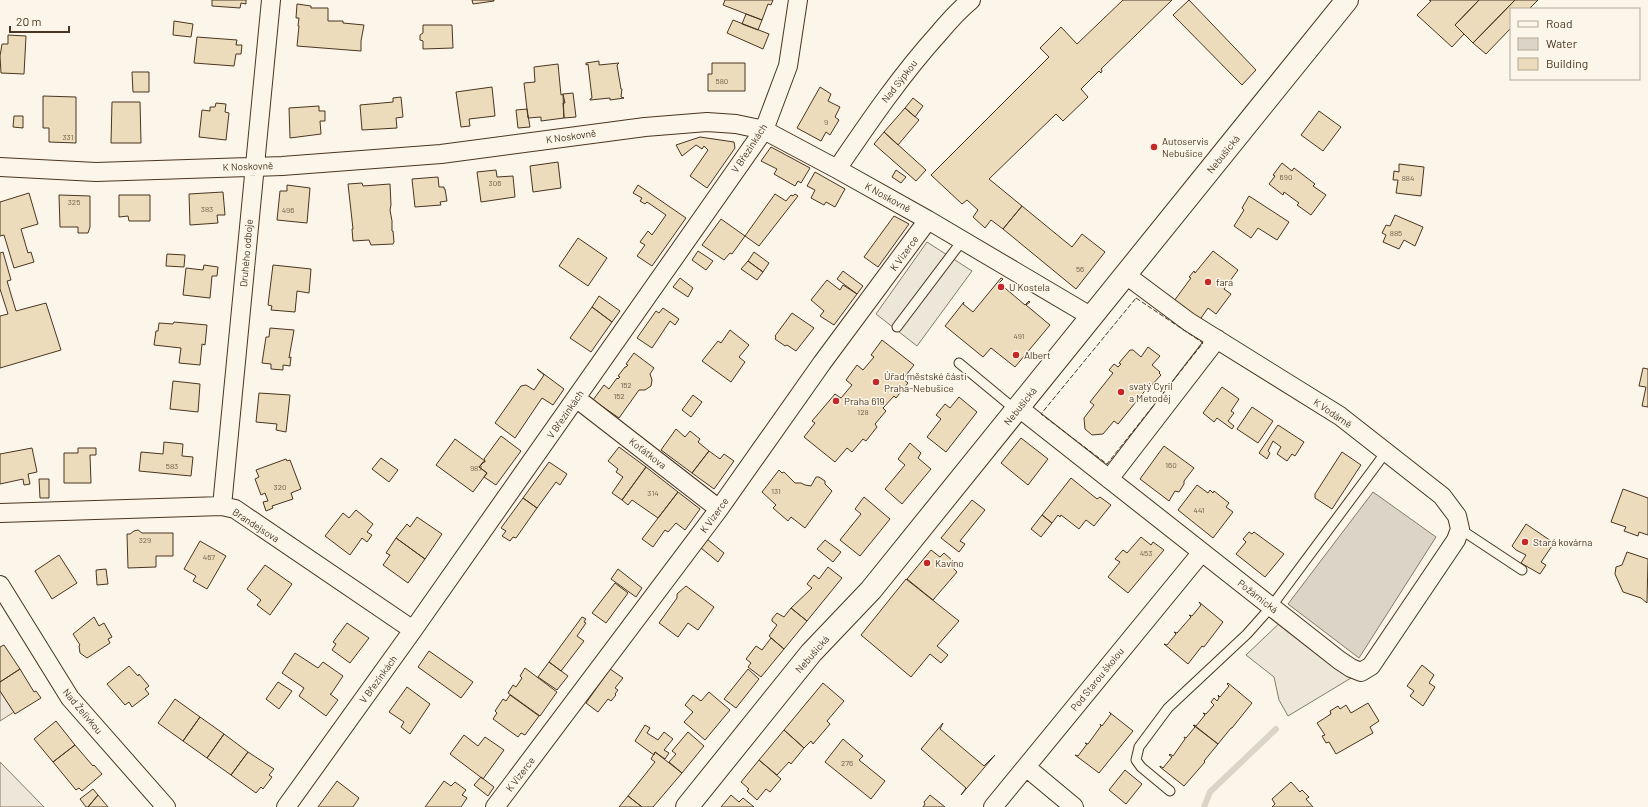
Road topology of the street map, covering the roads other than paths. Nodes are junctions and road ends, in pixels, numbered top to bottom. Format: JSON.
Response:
{"nodes":[{"id":1,"x":271,"y":0,"type":"edge"},
{"id":2,"x":798,"y":0,"type":"edge"},
{"id":3,"x":971,"y":0,"type":"edge"},
{"id":4,"x":1347,"y":0,"type":"edge"},
{"id":5,"x":764,"y":130,"type":"junction"},
{"id":6,"x":254,"y":166,"type":"junction"},
{"id":7,"x":0,"y":167,"type":"edge"},
{"id":8,"x":837,"y":169,"type":"junction"},
{"id":9,"x":928,"y":220,"type":"junction"},
{"id":10,"x":962,"y":241,"type":"junction"},
{"id":11,"x":1126,"y":275,"type":"junction"},
{"id":12,"x":1092,"y":317,"type":"junction"},
{"id":13,"x":897,"y":328,"type":"dead end"},
{"id":14,"x":1217,"y":339,"type":"junction"},
{"id":15,"x":959,"y":363,"type":"dead end"},
{"id":16,"x":576,"y":398,"type":"junction"},
{"id":17,"x":1018,"y":409,"type":"junction"},
{"id":18,"x":1386,"y":452,"type":"junction"},
{"id":19,"x":1109,"y":479,"type":"junction"},
{"id":20,"x":222,"y":506,"type":"junction"},
{"id":21,"x":719,"y":509,"type":"junction"},
{"id":22,"x":0,"y":513,"type":"edge"},
{"id":23,"x":1460,"y":529,"type":"junction"},
{"id":24,"x":1202,"y":552,"type":"junction"},
{"id":25,"x":1522,"y":570,"type":"dead end"},
{"id":26,"x":0,"y":585,"type":"edge"},
{"id":27,"x":1271,"y":606,"type":"junction"},
{"id":28,"x":414,"y":630,"type":"junction"},
{"id":29,"x":1026,"y":767,"type":"junction"},
{"id":30,"x":1170,"y":791,"type":"dead end"},
{"id":31,"x":166,"y":807,"type":"edge"},
{"id":32,"x":286,"y":807,"type":"edge"},
{"id":33,"x":495,"y":807,"type":"edge"},
{"id":34,"x":687,"y":807,"type":"edge"},
{"id":35,"x":993,"y":807,"type":"edge"},
{"id":36,"x":1074,"y":807,"type":"edge"}],
"edges":[{"from":1,"to":6,"type":"street","name":"Druhého odboje"},
{"from":2,"to":5,"type":"street","name":"V Březinkách"},
{"from":3,"to":8,"type":"street","name":"Nad Sýpkou"},
{"from":4,"to":11,"type":"street","name":"Nebušická"},
{"from":5,"to":6,"type":"street","name":"K Noskovně"},
{"from":5,"to":8,"type":"street","name":"K Noskovně"},
{"from":5,"to":16,"type":"street","name":"V Březinkách"},
{"from":6,"to":7,"type":"street","name":"K Noskovně"},
{"from":6,"to":20,"type":"street","name":"Druhého odboje"},
{"from":8,"to":9,"type":"street","name":"K Noskovně"},
{"from":9,"to":10,"type":"street","name":"K Noskovně"},
{"from":9,"to":21,"type":"street","name":"K Vizerce"},
{"from":10,"to":12,"type":"street","name":"K Noskovně"},
{"from":10,"to":13,"type":"lane"},
{"from":11,"to":12,"type":"street","name":"Nebušická"},
{"from":11,"to":14,"type":"street","name":"K Vodárně"},
{"from":12,"to":17,"type":"street","name":"Nebušická"},
{"from":14,"to":18,"type":"street","name":"K Vodárně"},
{"from":14,"to":19,"type":"street"},
{"from":15,"to":17,"type":"lane"},
{"from":16,"to":21,"type":"street","name":"Koťátkova"},
{"from":16,"to":28,"type":"street","name":"V Březinkách"},
{"from":17,"to":19,"type":"street","name":"Požárnická"},
{"from":17,"to":34,"type":"street","name":"Nebušická"},
{"from":18,"to":23,"type":"street","name":"K Vodárně"},
{"from":18,"to":27,"type":"lane"},
{"from":19,"to":24,"type":"street","name":"Požárnická"},
{"from":20,"to":22,"type":"street","name":"Brandejsova"},
{"from":20,"to":28,"type":"street","name":"Brandejsova"},
{"from":21,"to":33,"type":"street","name":"K Vizerce"},
{"from":23,"to":25,"type":"lane"},
{"from":23,"to":27,"type":"street","name":"Požárnická"},
{"from":24,"to":27,"type":"street","name":"Požárnická"},
{"from":24,"to":29,"type":"street","name":"Pod Starou školou"},
{"from":26,"to":31,"type":"street","name":"Nad Želivkou"},
{"from":27,"to":30,"type":"lane"},
{"from":28,"to":32,"type":"street","name":"V Březinkách"},
{"from":29,"to":35,"type":"street","name":"Pod Starou školou"},
{"from":29,"to":36,"type":"street"}]}
